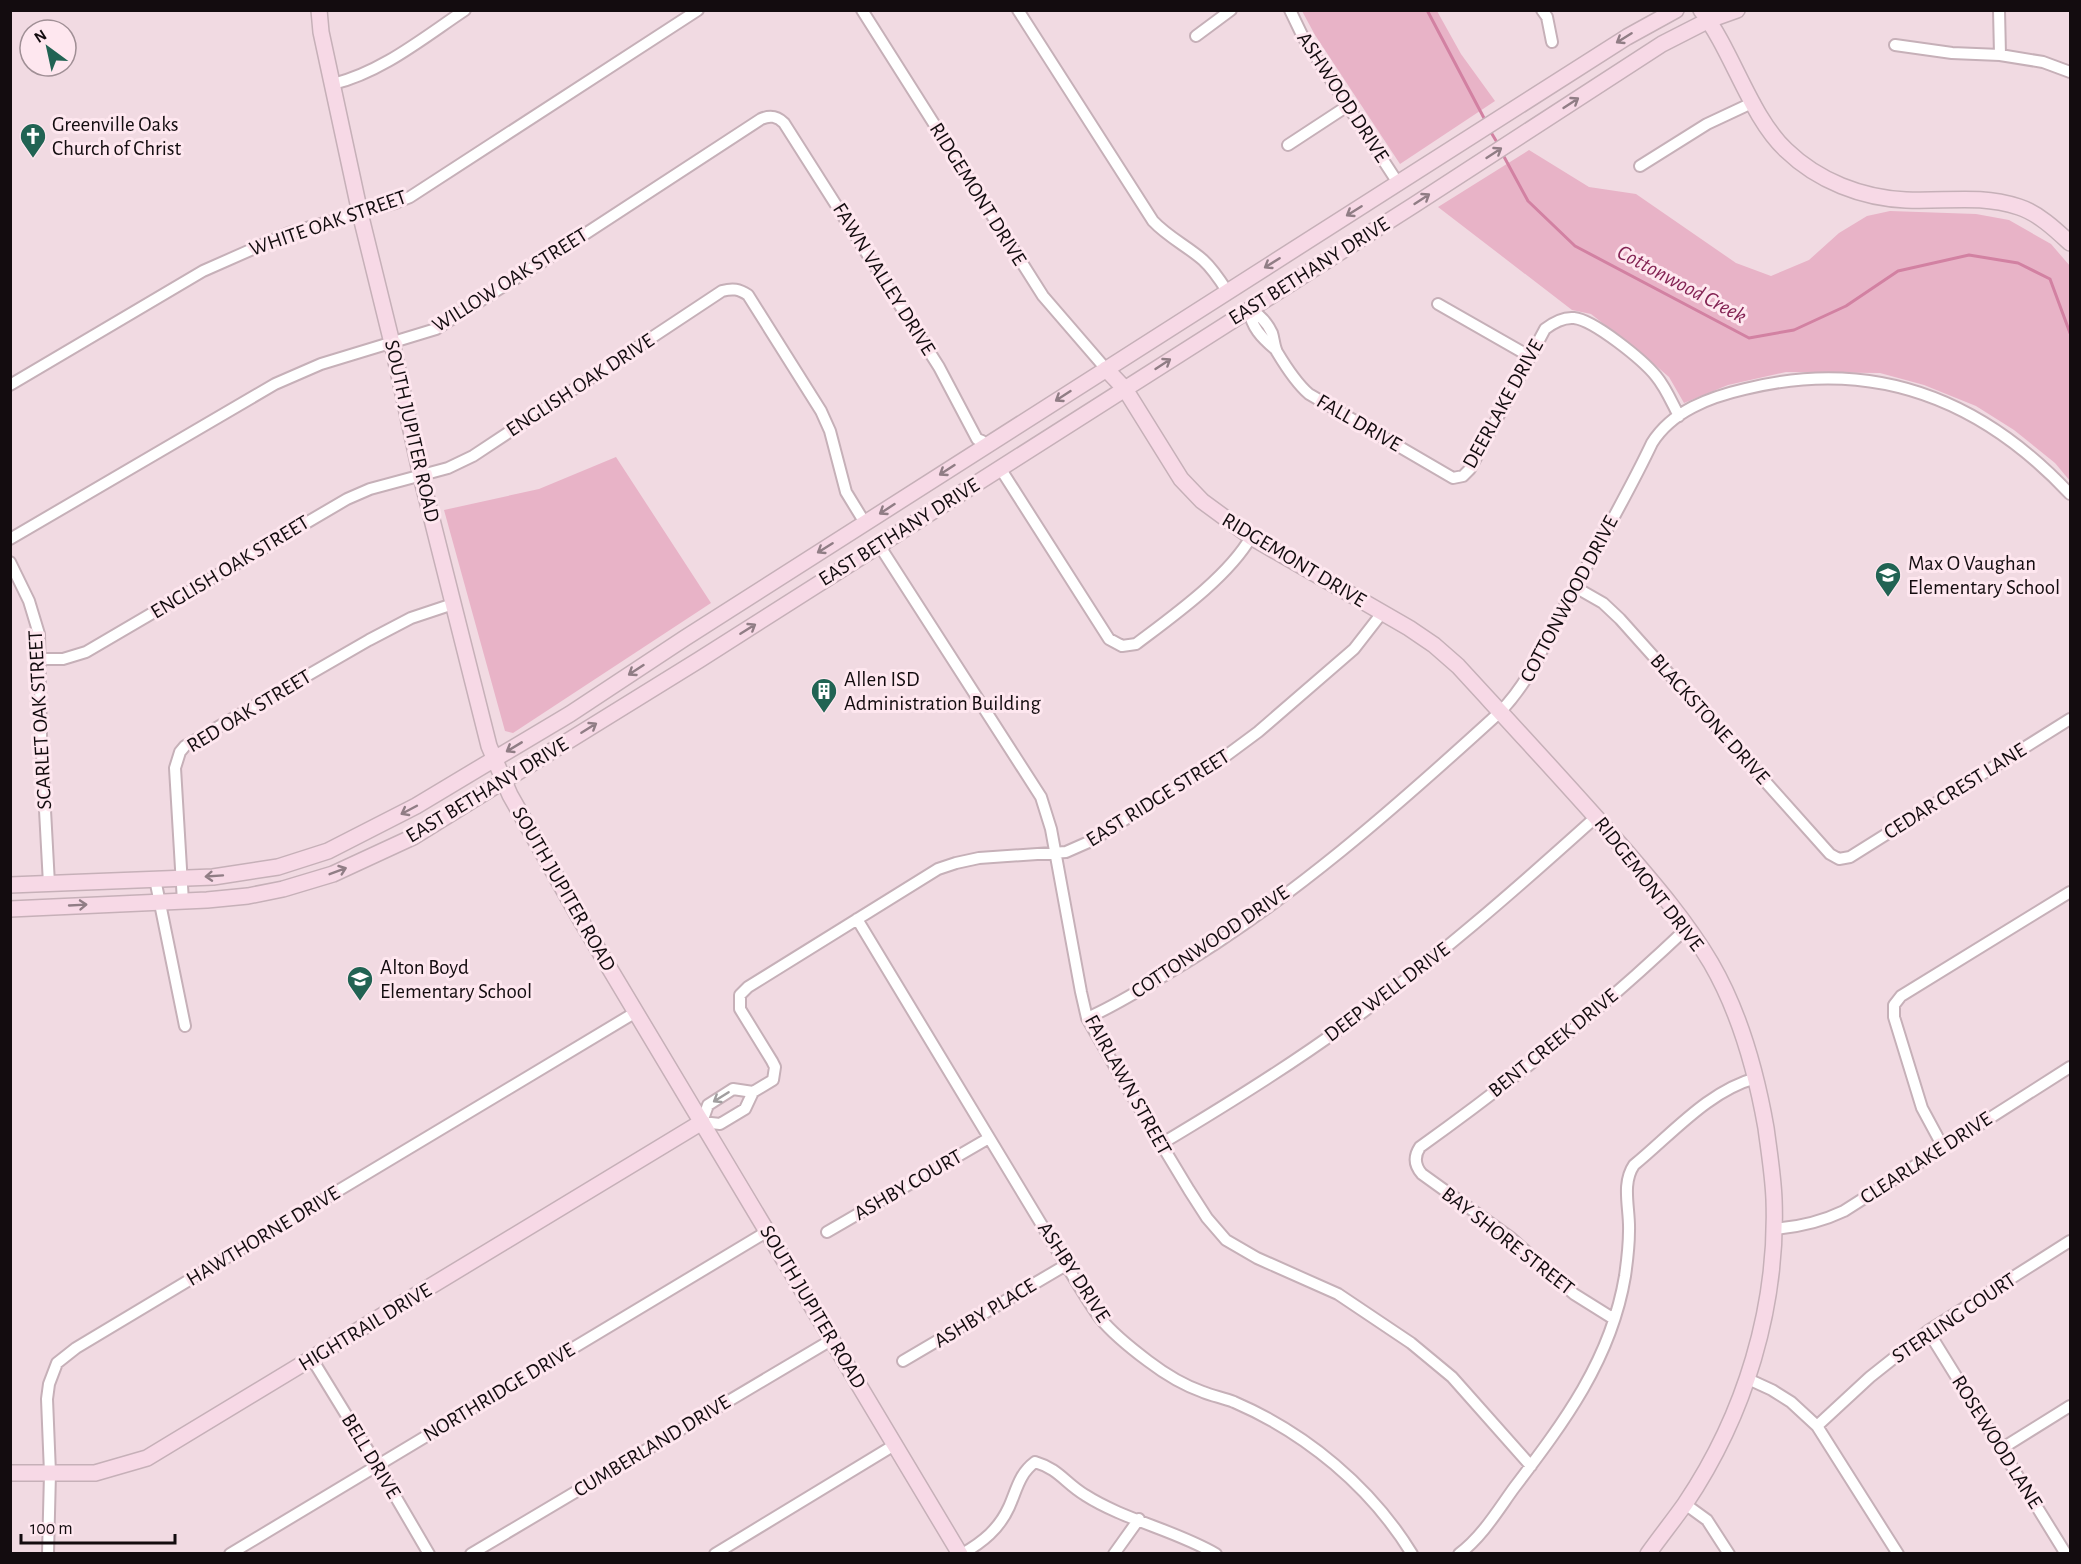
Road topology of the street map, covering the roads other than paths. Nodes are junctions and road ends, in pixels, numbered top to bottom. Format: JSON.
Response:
{"nodes":[{"id":1,"x":319,"y":10,"type":"edge"},
{"id":2,"x":465,"y":10,"type":"edge"},
{"id":3,"x":698,"y":10,"type":"edge"},
{"id":4,"x":862,"y":10,"type":"edge"},
{"id":5,"x":1018,"y":10,"type":"edge"},
{"id":6,"x":1231,"y":10,"type":"edge"},
{"id":7,"x":1290,"y":10,"type":"edge"},
{"id":8,"x":1542,"y":10,"type":"edge"},
{"id":9,"x":1676,"y":10,"type":"edge"},
{"id":10,"x":1737,"y":10,"type":"edge"},
{"id":11,"x":1999,"y":10,"type":"edge"},
{"id":12,"x":1705,"y":15,"type":"edge"},
{"id":13,"x":1196,"y":36,"type":"dead end"},
{"id":14,"x":1552,"y":42,"type":"dead end"},
{"id":15,"x":1895,"y":45,"type":"dead end"},
{"id":16,"x":2000,"y":55,"type":"junction"},
{"id":17,"x":2070,"y":72,"type":"edge"},
{"id":18,"x":333,"y":84,"type":"junction"},
{"id":19,"x":1754,"y":102,"type":"junction"},
{"id":20,"x":1349,"y":105,"type":"junction"},
{"id":21,"x":776,"y":117,"type":"joint"},
{"id":22,"x":1288,"y":145,"type":"dead end"},
{"id":23,"x":1640,"y":166,"type":"dead end"},
{"id":24,"x":1398,"y":183,"type":"junction"},
{"id":25,"x":360,"y":213,"type":"junction"},
{"id":26,"x":2070,"y":243,"type":"edge"},
{"id":27,"x":1227,"y":291,"type":"junction"},
{"id":28,"x":1438,"y":304,"type":"dead end"},
{"id":29,"x":1249,"y":309,"type":"junction"},
{"id":30,"x":392,"y":343,"type":"junction"},
{"id":31,"x":1529,"y":356,"type":"junction"},
{"id":32,"x":1106,"y":369,"type":"junction"},
{"id":33,"x":10,"y":385,"type":"edge"},
{"id":34,"x":1125,"y":389,"type":"junction"},
{"id":35,"x":1679,"y":416,"type":"junction"},
{"id":36,"x":985,"y":446,"type":"junction"},
{"id":37,"x":1000,"y":468,"type":"junction"},
{"id":38,"x":421,"y":476,"type":"junction"},
{"id":39,"x":1458,"y":478,"type":"joint"},
{"id":40,"x":2070,"y":494,"type":"edge"},
{"id":41,"x":865,"y":523,"type":"junction"},
{"id":42,"x":1251,"y":537,"type":"junction"},
{"id":43,"x":10,"y":539,"type":"edge"},
{"id":44,"x":879,"y":545,"type":"junction"},
{"id":45,"x":10,"y":562,"type":"edge"},
{"id":46,"x":1575,"y":587,"type":"junction"},
{"id":47,"x":453,"y":604,"type":"junction"},
{"id":48,"x":1382,"y":613,"type":"junction"},
{"id":49,"x":685,"y":638,"type":"junction"},
{"id":50,"x":41,"y":659,"type":"junction"},
{"id":51,"x":699,"y":660,"type":"junction"},
{"id":52,"x":1500,"y":712,"type":"junction"},
{"id":53,"x":2070,"y":718,"type":"edge"},
{"id":54,"x":495,"y":759,"type":"junction"},
{"id":55,"x":504,"y":782,"type":"junction"},
{"id":56,"x":1596,"y":817,"type":"junction"},
{"id":57,"x":1055,"y":853,"type":"junction"},
{"id":58,"x":1839,"y":859,"type":"joint"},
{"id":59,"x":278,"y":867,"type":"junction"},
{"id":60,"x":181,"y":878,"type":"junction"},
{"id":61,"x":155,"y":879,"type":"junction"},
{"id":62,"x":49,"y":884,"type":"junction"},
{"id":63,"x":10,"y":885,"type":"edge"},
{"id":64,"x":283,"y":889,"type":"junction"},
{"id":65,"x":2070,"y":892,"type":"edge"},
{"id":66,"x":159,"y":901,"type":"junction"},
{"id":67,"x":183,"y":902,"type":"junction"},
{"id":68,"x":49,"y":907,"type":"junction"},
{"id":69,"x":10,"y":909,"type":"edge"},
{"id":70,"x":857,"y":919,"type":"junction"},
{"id":71,"x":1688,"y":928,"type":"junction"},
{"id":72,"x":740,"y":995,"type":"joint"},
{"id":73,"x":636,"y":1012,"type":"junction"},
{"id":74,"x":1088,"y":1018,"type":"junction"},
{"id":75,"x":185,"y":1026,"type":"dead end"},
{"id":76,"x":2070,"y":1067,"type":"edge"},
{"id":77,"x":1756,"y":1078,"type":"junction"},
{"id":78,"x":753,"y":1092,"type":"junction"},
{"id":79,"x":702,"y":1122,"type":"junction"},
{"id":80,"x":989,"y":1137,"type":"junction"},
{"id":81,"x":1161,"y":1144,"type":"junction"},
{"id":82,"x":1943,"y":1147,"type":"junction"},
{"id":83,"x":1416,"y":1154,"type":"joint"},
{"id":84,"x":1774,"y":1229,"type":"junction"},
{"id":85,"x":768,"y":1231,"type":"junction"},
{"id":86,"x":827,"y":1232,"type":"dead end"},
{"id":87,"x":2070,"y":1241,"type":"edge"},
{"id":88,"x":1066,"y":1265,"type":"junction"},
{"id":89,"x":1614,"y":1319,"type":"junction"},
{"id":90,"x":1928,"y":1331,"type":"junction"},
{"id":91,"x":832,"y":1339,"type":"junction"},
{"id":92,"x":312,"y":1359,"type":"junction"},
{"id":93,"x":903,"y":1361,"type":"dead end"},
{"id":94,"x":1748,"y":1379,"type":"junction"},
{"id":95,"x":2070,"y":1406,"type":"edge"},
{"id":96,"x":1817,"y":1426,"type":"junction"},
{"id":97,"x":896,"y":1444,"type":"junction"},
{"id":98,"x":2001,"y":1449,"type":"junction"},
{"id":99,"x":377,"y":1465,"type":"junction"},
{"id":100,"x":1531,"y":1466,"type":"junction"},
{"id":101,"x":10,"y":1473,"type":"edge"},
{"id":102,"x":50,"y":1473,"type":"junction"},
{"id":103,"x":1685,"y":1504,"type":"junction"},
{"id":104,"x":1139,"y":1519,"type":"junction"},
{"id":105,"x":48,"y":1554,"type":"edge"},
{"id":106,"x":230,"y":1554,"type":"edge"},
{"id":107,"x":429,"y":1554,"type":"edge"},
{"id":108,"x":471,"y":1554,"type":"edge"},
{"id":109,"x":715,"y":1554,"type":"edge"},
{"id":110,"x":961,"y":1554,"type":"edge"},
{"id":111,"x":1114,"y":1554,"type":"edge"},
{"id":112,"x":1216,"y":1554,"type":"edge"},
{"id":113,"x":1412,"y":1554,"type":"edge"},
{"id":114,"x":1459,"y":1554,"type":"edge"},
{"id":115,"x":1648,"y":1554,"type":"edge"},
{"id":116,"x":1729,"y":1554,"type":"edge"},
{"id":117,"x":1898,"y":1554,"type":"edge"},
{"id":118,"x":2066,"y":1554,"type":"edge"}],
"edges":[{"from":1,"to":18,"type":"street","name":"SOUTH JUPITER ROAD"},
{"from":2,"to":18,"type":"street"},
{"from":3,"to":25,"type":"street","name":"WHITE OAK STREET"},
{"from":4,"to":32,"type":"street","name":"RIDGEMONT DRIVE"},
{"from":5,"to":27,"type":"street"},
{"from":6,"to":13,"type":"street"},
{"from":7,"to":20,"type":"street","name":"ASHWOOD DRIVE"},
{"from":8,"to":14,"type":"street"},
{"from":9,"to":24,"type":"street","name":"EAST BETHANY DRIVE","one_way":true},
{"from":10,"to":12,"type":"street","name":"EAST BETHANY DRIVE"},
{"from":11,"to":16,"type":"street"},
{"from":12,"to":19,"type":"street"},
{"from":29,"to":12,"type":"street","name":"EAST BETHANY DRIVE","one_way":true},
{"from":15,"to":16,"type":"street"},
{"from":16,"to":17,"type":"street"},
{"from":18,"to":25,"type":"street","name":"SOUTH JUPITER ROAD"},
{"from":19,"to":23,"type":"street"},
{"from":19,"to":26,"type":"street"},
{"from":20,"to":22,"type":"street"},
{"from":20,"to":24,"type":"street","name":"ASHWOOD DRIVE"},
{"from":21,"to":30,"type":"street","name":"WILLOW OAK STREET"},
{"from":21,"to":36,"type":"street","name":"FAWN VALLEY DRIVE"},
{"from":24,"to":27,"type":"street","name":"EAST BETHANY DRIVE","one_way":true},
{"from":25,"to":30,"type":"street","name":"SOUTH JUPITER ROAD"},
{"from":25,"to":33,"type":"street","name":"WHITE OAK STREET"},
{"from":27,"to":29,"type":"street"},
{"from":27,"to":32,"type":"street","name":"EAST BETHANY DRIVE"},
{"from":28,"to":31,"type":"street"},
{"from":34,"to":29,"type":"street","name":"EAST BETHANY DRIVE","one_way":true},
{"from":29,"to":39,"type":"street","name":"FALL DRIVE"},
{"from":30,"to":38,"type":"street","name":"SOUTH JUPITER ROAD"},
{"from":30,"to":43,"type":"street","name":"WILLOW OAK STREET"},
{"from":31,"to":35,"type":"street","name":"DEERLAKE DRIVE"},
{"from":31,"to":39,"type":"street","name":"DEERLAKE DRIVE"},
{"from":32,"to":34,"type":"street","name":"RIDGEMONT DRIVE"},
{"from":32,"to":36,"type":"street","name":"EAST BETHANY DRIVE","one_way":true},
{"from":34,"to":37,"type":"street","name":"EAST BETHANY DRIVE"},
{"from":34,"to":42,"type":"street","name":"RIDGEMONT DRIVE"},
{"from":35,"to":40,"type":"street","name":"COTTONWOOD DRIVE"},
{"from":35,"to":46,"type":"street","name":"COTTONWOOD DRIVE"},
{"from":36,"to":37,"type":"street"},
{"from":36,"to":41,"type":"street","name":"EAST BETHANY DRIVE","one_way":true},
{"from":37,"to":42,"type":"street"},
{"from":37,"to":44,"type":"street","name":"EAST BETHANY DRIVE"},
{"from":38,"to":41,"type":"street","name":"ENGLISH OAK DRIVE"},
{"from":38,"to":47,"type":"street","name":"SOUTH JUPITER ROAD"},
{"from":38,"to":50,"type":"street","name":"ENGLISH OAK STREET"},
{"from":41,"to":44,"type":"street"},
{"from":41,"to":49,"type":"street","name":"EAST BETHANY DRIVE","one_way":true},
{"from":42,"to":48,"type":"street","name":"RIDGEMONT DRIVE"},
{"from":51,"to":44,"type":"street","name":"EAST BETHANY DRIVE","one_way":true},
{"from":44,"to":57,"type":"street","name":"FAIRLAWN STREET"},
{"from":45,"to":50,"type":"street","name":"SCARLET OAK STREET"},
{"from":46,"to":52,"type":"street","name":"COTTONWOOD DRIVE"},
{"from":46,"to":58,"type":"street","name":"BLACKSTONE DRIVE"},
{"from":47,"to":54,"type":"street","name":"SOUTH JUPITER ROAD"},
{"from":47,"to":60,"type":"street","name":"RED OAK STREET"},
{"from":48,"to":52,"type":"street","name":"RIDGEMONT DRIVE"},
{"from":48,"to":57,"type":"street","name":"EAST RIDGE STREET"},
{"from":49,"to":51,"type":"street"},
{"from":49,"to":54,"type":"street","name":"EAST BETHANY DRIVE","one_way":true},
{"from":50,"to":62,"type":"street","name":"SCARLET OAK STREET"},
{"from":55,"to":51,"type":"street","name":"EAST BETHANY DRIVE","one_way":true},
{"from":52,"to":56,"type":"street","name":"RIDGEMONT DRIVE"},
{"from":52,"to":74,"type":"street","name":"COTTONWOOD DRIVE"},
{"from":53,"to":58,"type":"street","name":"CEDAR CREST LANE"},
{"from":54,"to":55,"type":"street","name":"SOUTH JUPITER ROAD"},
{"from":54,"to":59,"type":"street","name":"EAST BETHANY DRIVE","one_way":true},
{"from":64,"to":55,"type":"street","name":"EAST BETHANY DRIVE","one_way":true},
{"from":55,"to":73,"type":"street","name":"SOUTH JUPITER ROAD"},
{"from":56,"to":71,"type":"street","name":"RIDGEMONT DRIVE"},
{"from":56,"to":81,"type":"street","name":"DEEP WELL DRIVE"},
{"from":57,"to":70,"type":"street","name":"EAST RIDGE STREET"},
{"from":57,"to":74,"type":"street","name":"FAIRLAWN STREET"},
{"from":59,"to":60,"type":"street","name":"EAST BETHANY DRIVE","one_way":true},
{"from":59,"to":64,"type":"street"},
{"from":60,"to":61,"type":"street","name":"EAST BETHANY DRIVE"},
{"from":60,"to":67,"type":"street","name":"RED OAK STREET"},
{"from":61,"to":62,"type":"street","name":"EAST BETHANY DRIVE"},
{"from":61,"to":66,"type":"street"},
{"from":62,"to":63,"type":"street","name":"EAST BETHANY DRIVE"},
{"from":62,"to":68,"type":"street"},
{"from":64,"to":67,"type":"street","name":"EAST BETHANY DRIVE"},
{"from":65,"to":82,"type":"street"},
{"from":66,"to":67,"type":"street","name":"EAST BETHANY DRIVE"},
{"from":68,"to":66,"type":"street","name":"EAST BETHANY DRIVE","one_way":true},
{"from":66,"to":75,"type":"street"},
{"from":68,"to":69,"type":"street","name":"EAST BETHANY DRIVE"},
{"from":70,"to":72,"type":"street","name":"EAST RIDGE STREET"},
{"from":70,"to":80,"type":"street","name":"ASHBY DRIVE"},
{"from":71,"to":77,"type":"street","name":"RIDGEMONT DRIVE"},
{"from":71,"to":83,"type":"street","name":"BENT CREEK DRIVE"},
{"from":72,"to":78,"type":"street","name":"HIGHTRAIL DRIVE"},
{"from":73,"to":79,"type":"street","name":"SOUTH JUPITER ROAD"},
{"from":73,"to":102,"type":"street","name":"HAWTHORNE DRIVE"},
{"from":74,"to":81,"type":"street","name":"FAIRLAWN STREET"},
{"from":76,"to":82,"type":"street","name":"CLEARLAKE DRIVE"},
{"from":77,"to":84,"type":"street","name":"RIDGEMONT DRIVE"},
{"from":77,"to":89,"type":"street"},
{"from":78,"to":79,"type":"street","name":"HIGHTRAIL DRIVE"},
{"from":78,"to":79,"type":"street","name":"HIGHTRAIL DRIVE","one_way":true},
{"from":79,"to":85,"type":"street","name":"SOUTH JUPITER ROAD"},
{"from":79,"to":92,"type":"street","name":"HIGHTRAIL DRIVE"},
{"from":80,"to":86,"type":"street","name":"ASHBY COURT"},
{"from":80,"to":88,"type":"street","name":"ASHBY DRIVE"},
{"from":81,"to":100,"type":"street","name":"FAIRLAWN STREET"},
{"from":82,"to":84,"type":"street","name":"CLEARLAKE DRIVE"},
{"from":83,"to":89,"type":"street","name":"BAY SHORE STREET"},
{"from":84,"to":94,"type":"street","name":"RIDGEMONT DRIVE"},
{"from":85,"to":91,"type":"street","name":"SOUTH JUPITER ROAD"},
{"from":85,"to":99,"type":"street","name":"NORTHRIDGE DRIVE"},
{"from":87,"to":90,"type":"street","name":"STERLING COURT"},
{"from":88,"to":93,"type":"street","name":"ASHBY PLACE"},
{"from":88,"to":113,"type":"street","name":"ASHBY DRIVE"},
{"from":89,"to":100,"type":"street"},
{"from":90,"to":96,"type":"street","name":"STERLING COURT"},
{"from":90,"to":98,"type":"street","name":"ROSEWOOD LANE"},
{"from":91,"to":97,"type":"street","name":"SOUTH JUPITER ROAD"},
{"from":91,"to":108,"type":"street","name":"CUMBERLAND DRIVE"},
{"from":92,"to":99,"type":"street","name":"BELL DRIVE"},
{"from":92,"to":102,"type":"street","name":"HIGHTRAIL DRIVE"},
{"from":94,"to":96,"type":"street"},
{"from":94,"to":103,"type":"street","name":"RIDGEMONT DRIVE"},
{"from":95,"to":98,"type":"street"},
{"from":96,"to":117,"type":"street"},
{"from":97,"to":109,"type":"street"},
{"from":97,"to":110,"type":"street","name":"SOUTH JUPITER ROAD"},
{"from":98,"to":118,"type":"street","name":"ROSEWOOD LANE"},
{"from":99,"to":106,"type":"street","name":"NORTHRIDGE DRIVE"},
{"from":99,"to":107,"type":"street","name":"BELL DRIVE"},
{"from":100,"to":114,"type":"street"},
{"from":101,"to":102,"type":"street","name":"HIGHTRAIL DRIVE"},
{"from":102,"to":105,"type":"street","name":"HAWTHORNE DRIVE"},
{"from":103,"to":115,"type":"street","name":"RIDGEMONT DRIVE"},
{"from":103,"to":116,"type":"street"},
{"from":104,"to":110,"type":"street"},
{"from":104,"to":111,"type":"street"},
{"from":104,"to":112,"type":"street"}]}
